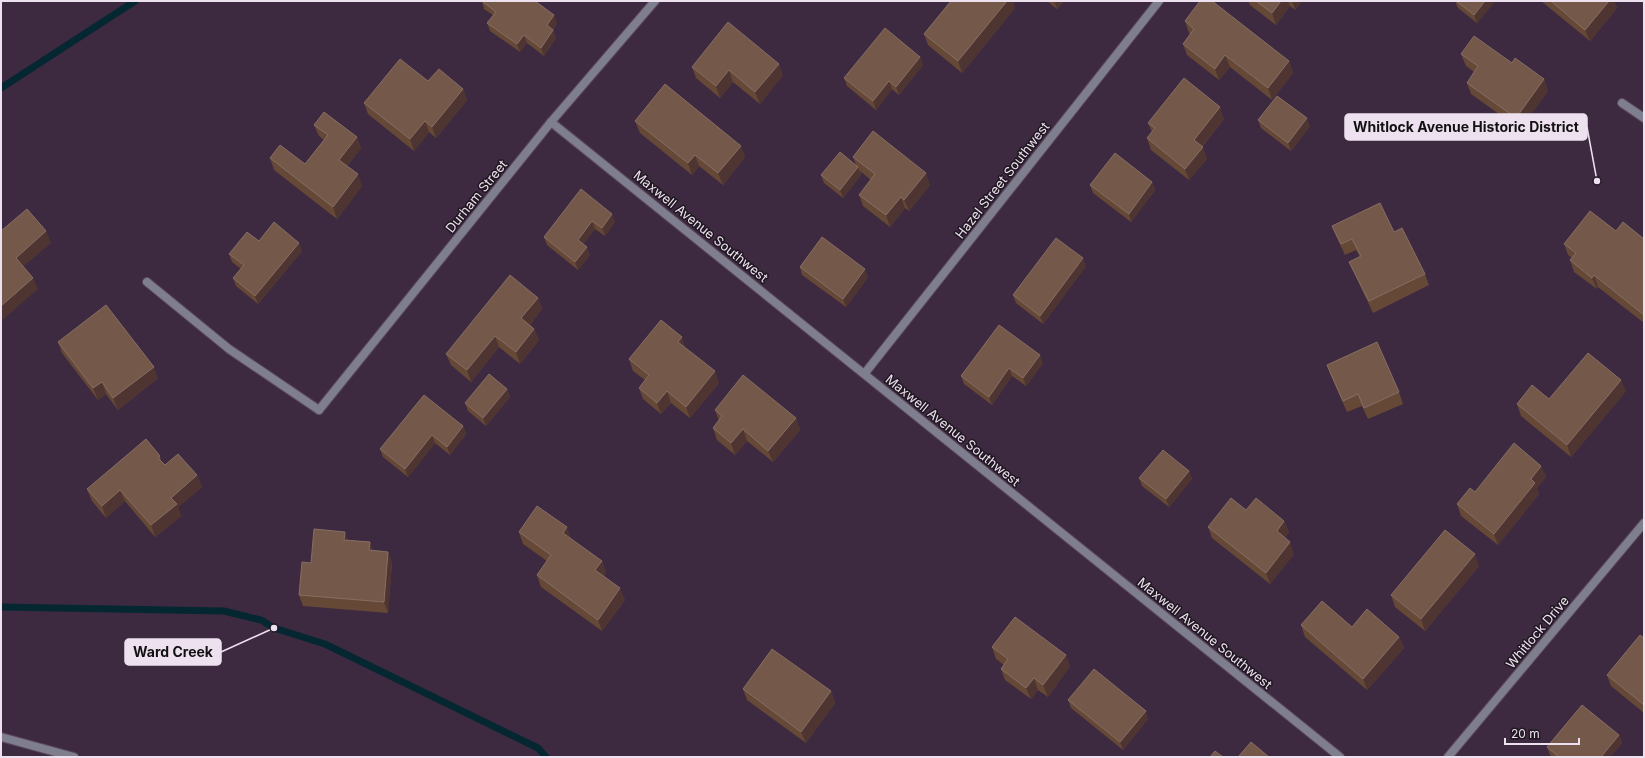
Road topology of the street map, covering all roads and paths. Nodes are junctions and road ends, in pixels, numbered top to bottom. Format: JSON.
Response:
{"nodes":[{"id":1,"x":655,"y":1,"type":"edge"},
{"id":2,"x":1159,"y":1,"type":"edge"},
{"id":3,"x":1622,"y":103,"type":"dead end"},
{"id":4,"x":1644,"y":118,"type":"edge"},
{"id":5,"x":551,"y":122,"type":"junction"},
{"id":6,"x":147,"y":282,"type":"dead end"},
{"id":7,"x":865,"y":374,"type":"junction"},
{"id":8,"x":1644,"y":523,"type":"edge"},
{"id":9,"x":1,"y":738,"type":"edge"},
{"id":10,"x":74,"y":757,"type":"edge"},
{"id":11,"x":1340,"y":757,"type":"edge"},
{"id":12,"x":1448,"y":757,"type":"edge"}],
"edges":[{"from":1,"to":5,"type":"street","name":"Durham Street"},
{"from":2,"to":7,"type":"street","name":"Hazel Street Southwest"},
{"from":3,"to":4,"type":"street"},
{"from":5,"to":6,"type":"street","name":"Durham Street"},
{"from":5,"to":7,"type":"street","name":"Maxwell Avenue Southwest"},
{"from":7,"to":11,"type":"street","name":"Maxwell Avenue Southwest"},
{"from":8,"to":12,"type":"street","name":"Whitlock Drive"},
{"from":9,"to":10,"type":"street"}]}
